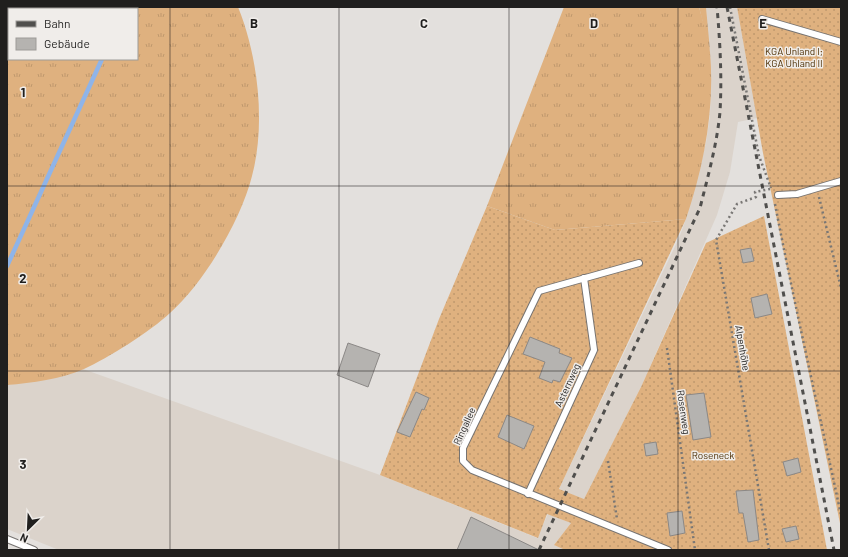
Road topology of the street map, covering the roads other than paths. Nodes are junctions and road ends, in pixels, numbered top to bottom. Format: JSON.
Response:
{"nodes":[{"id":1,"x":762,"y":19,"type":"dead end"},
{"id":2,"x":841,"y":42,"type":"edge"},
{"id":3,"x":841,"y":181,"type":"edge"},
{"id":4,"x":775,"y":194,"type":"road end"},
{"id":5,"x":639,"y":263,"type":"dead end"},
{"id":6,"x":584,"y":278,"type":"junction"},
{"id":7,"x":528,"y":494,"type":"junction"},
{"id":8,"x":7,"y":539,"type":"edge"},
{"id":9,"x":34,"y":550,"type":"edge"},
{"id":10,"x":668,"y":550,"type":"edge"}],
"edges":[{"from":1,"to":2,"type":"lane"},
{"from":3,"to":4,"type":"lane"},
{"from":5,"to":6,"type":"lane","name":"Ringallee"},
{"from":6,"to":7,"type":"lane","name":"Asternweg"},
{"from":6,"to":7,"type":"lane","name":"Ringallee"},
{"from":7,"to":10,"type":"lane","name":"Ringallee"},
{"from":8,"to":9,"type":"lane"}]}
